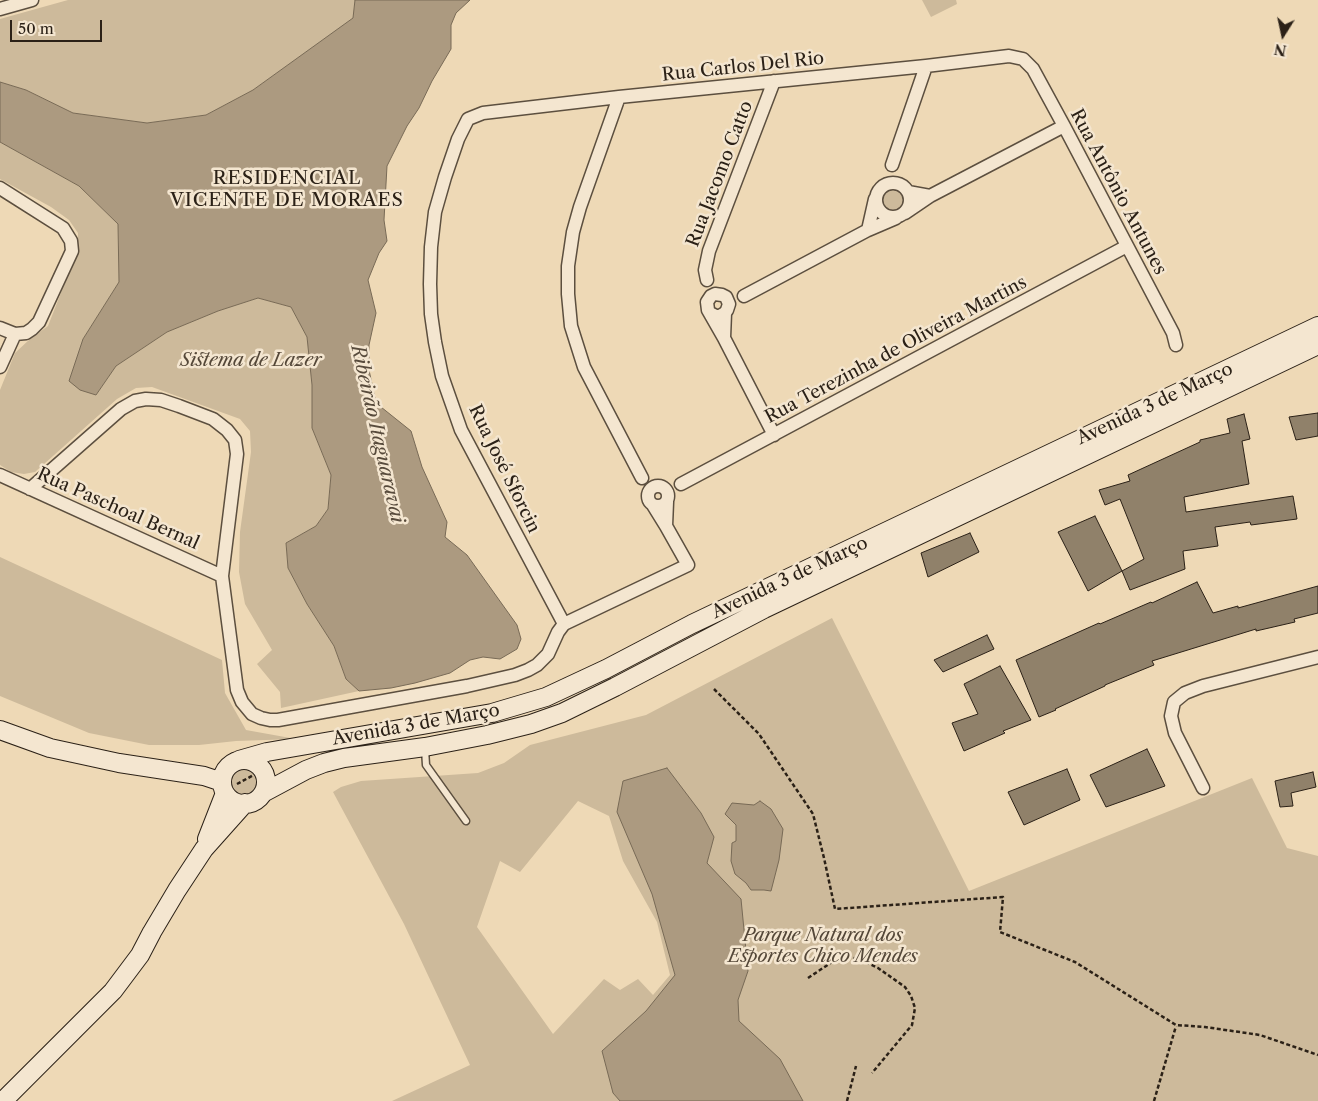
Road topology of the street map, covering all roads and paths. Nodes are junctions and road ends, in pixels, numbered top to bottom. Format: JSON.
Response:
{"nodes":[{"id":1,"x":32,"y":0,"type":"edge"},
{"id":2,"x":0,"y":9,"type":"edge"},
{"id":3,"x":1023,"y":59,"type":"joint"},
{"id":4,"x":926,"y":66,"type":"junction"},
{"id":5,"x":774,"y":81,"type":"junction"},
{"id":6,"x":619,"y":97,"type":"junction"},
{"id":7,"x":468,"y":119,"type":"joint"},
{"id":8,"x":1064,"y":126,"type":"junction"},
{"id":9,"x":892,"y":166,"type":"junction"},
{"id":10,"x":0,"y":188,"type":"edge"},
{"id":11,"x":904,"y":188,"type":"junction"},
{"id":12,"x":878,"y":194,"type":"junction"},
{"id":13,"x":930,"y":196,"type":"junction"},
{"id":14,"x":901,"y":215,"type":"junction"},
{"id":15,"x":868,"y":230,"type":"junction"},
{"id":16,"x":1127,"y":246,"type":"junction"},
{"id":17,"x":707,"y":280,"type":"junction"},
{"id":18,"x":725,"y":304,"type":"junction"},
{"id":19,"x":708,"y":308,"type":"junction"},
{"id":20,"x":1318,"y":326,"type":"edge"},
{"id":21,"x":0,"y":328,"type":"edge"},
{"id":22,"x":15,"y":334,"type":"junction"},
{"id":23,"x":724,"y":338,"type":"junction"},
{"id":24,"x":1176,"y":345,"type":"dead end"},
{"id":25,"x":1318,"y":346,"type":"edge"},
{"id":26,"x":0,"y":367,"type":"edge"},
{"id":27,"x":774,"y":435,"type":"junction"},
{"id":28,"x":0,"y":474,"type":"edge"},
{"id":29,"x":642,"y":478,"type":"junction"},
{"id":30,"x":681,"y":484,"type":"junction"},
{"id":31,"x":660,"y":486,"type":"junction"},
{"id":32,"x":30,"y":489,"type":"junction"},
{"id":33,"x":650,"y":500,"type":"junction"},
{"id":34,"x":667,"y":501,"type":"junction"},
{"id":35,"x":666,"y":526,"type":"junction"},
{"id":36,"x":222,"y":576,"type":"junction"},
{"id":37,"x":564,"y":624,"type":"junction"},
{"id":38,"x":1318,"y":657,"type":"edge"},
{"id":39,"x":714,"y":689,"type":"dead end"},
{"id":40,"x":0,"y":730,"type":"edge"},
{"id":41,"x":425,"y":747,"type":"junction"},
{"id":42,"x":236,"y":761,"type":"junction"},
{"id":43,"x":156,"y":769,"type":"junction"},
{"id":44,"x":223,"y":787,"type":"junction"},
{"id":45,"x":1203,"y":788,"type":"dead end"},
{"id":46,"x":263,"y":793,"type":"junction"},
{"id":47,"x":245,"y":803,"type":"junction"},
{"id":48,"x":466,"y":821,"type":"dead end"},
{"id":49,"x":204,"y":849,"type":"junction"},
{"id":50,"x":808,"y":978,"type":"dead end"},
{"id":51,"x":1176,"y":1025,"type":"junction"},
{"id":52,"x":1318,"y":1055,"type":"edge"},
{"id":53,"x":856,"y":1066,"type":"dead end"},
{"id":54,"x":872,"y":1073,"type":"dead end"},
{"id":55,"x":3,"y":1101,"type":"edge"},
{"id":56,"x":847,"y":1101,"type":"edge"},
{"id":57,"x":1154,"y":1101,"type":"edge"}],
"edges":[{"from":1,"to":2,"type":"street"},
{"from":3,"to":4,"type":"street","name":"Rua Carlos Del Rio"},
{"from":3,"to":8,"type":"street","name":"Rua Antônio Antunes"},
{"from":4,"to":5,"type":"street","name":"Rua Carlos Del Rio"},
{"from":4,"to":9,"type":"street"},
{"from":5,"to":6,"type":"street","name":"Rua Carlos Del Rio"},
{"from":5,"to":17,"type":"street","name":"Rua Jacomo Catto"},
{"from":6,"to":7,"type":"street","name":"Rua Carlos Del Rio"},
{"from":6,"to":29,"type":"street"},
{"from":7,"to":37,"type":"street","name":"Rua José Sforcin"},
{"from":8,"to":13,"type":"street"},
{"from":8,"to":16,"type":"street","name":"Rua Antônio Antunes"},
{"from":9,"to":11,"type":"street"},
{"from":9,"to":12,"type":"street"},
{"from":10,"to":22,"type":"street"},
{"from":11,"to":12,"type":"street"},
{"from":11,"to":13,"type":"street"},
{"from":11,"to":14,"type":"street"},
{"from":12,"to":14,"type":"street"},
{"from":12,"to":15,"type":"street"},
{"from":13,"to":14,"type":"street"},
{"from":14,"to":15,"type":"street"},
{"from":15,"to":18,"type":"street"},
{"from":16,"to":24,"type":"street","name":"Rua Antônio Antunes"},
{"from":16,"to":27,"type":"street","name":"Rua Terezinha de Oliveira Martins"},
{"from":17,"to":18,"type":"street"},
{"from":17,"to":19,"type":"street","name":"Rua Jacomo Catto"},
{"from":18,"to":19,"type":"street"},
{"from":18,"to":19,"type":"street"},
{"from":18,"to":23,"type":"street","name":"Rua Jacomo Catto"},
{"from":19,"to":23,"type":"street","name":"Rua Jacomo Catto"},
{"from":20,"to":42,"type":"main road","name":"Avenida 3 de Março"},
{"from":21,"to":22,"type":"street"},
{"from":22,"to":26,"type":"street"},
{"from":23,"to":27,"type":"street","name":"Rua Jacomo Catto"},
{"from":25,"to":41,"type":"main road","name":"Avenida 3 de Março"},
{"from":27,"to":30,"type":"street","name":"Rua Terezinha de Oliveira Martins"},
{"from":28,"to":32,"type":"street","name":"Rua Paschoal Bernal"},
{"from":29,"to":31,"type":"street"},
{"from":29,"to":33,"type":"street"},
{"from":30,"to":31,"type":"street","name":"Rua Terezinha de Oliveira Martins"},
{"from":30,"to":34,"type":"street","name":"Rua Terezinha de Oliveira Martins"},
{"from":31,"to":33,"type":"street"},
{"from":31,"to":34,"type":"street"},
{"from":32,"to":36,"type":"street","name":"Rua Paschoal Bernal"},
{"from":32,"to":36,"type":"street"},
{"from":33,"to":34,"type":"street"},
{"from":33,"to":35,"type":"street"},
{"from":34,"to":35,"type":"street"},
{"from":35,"to":37,"type":"street"},
{"from":36,"to":37,"type":"street"},
{"from":38,"to":45,"type":"street"},
{"from":39,"to":51,"type":"path"},
{"from":40,"to":43,"type":"main road"},
{"from":41,"to":46,"type":"main road","name":"Avenida 3 de Março"},
{"from":41,"to":48,"type":"lane"},
{"from":42,"to":43,"type":"main road","name":"Avenida 3 de Março"},
{"from":42,"to":44,"type":"main road"},
{"from":42,"to":46,"type":"main road"},
{"from":43,"to":44,"type":"main road"},
{"from":44,"to":47,"type":"main road"},
{"from":44,"to":49,"type":"main road"},
{"from":46,"to":47,"type":"main road"},
{"from":47,"to":49,"type":"main road"},
{"from":49,"to":55,"type":"main road"},
{"from":50,"to":54,"type":"path"},
{"from":51,"to":52,"type":"path"},
{"from":51,"to":57,"type":"path"},
{"from":53,"to":56,"type":"path"}]}
